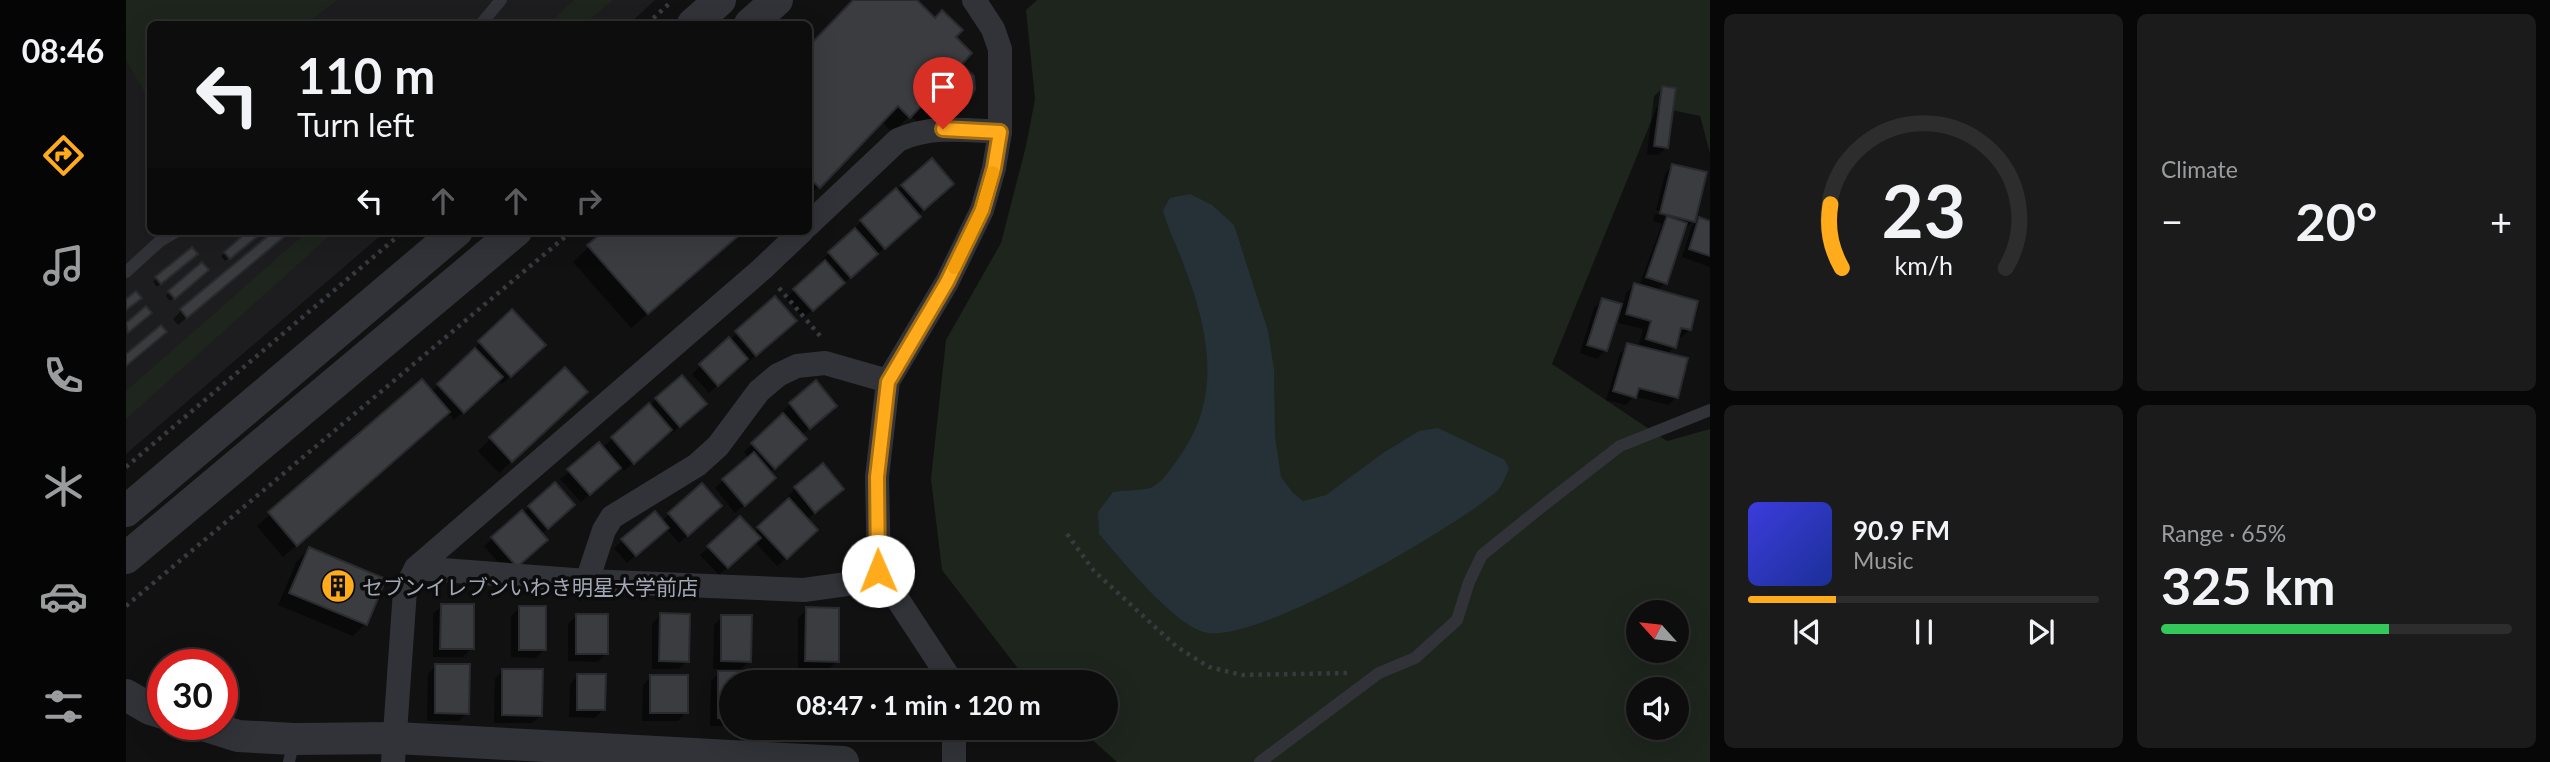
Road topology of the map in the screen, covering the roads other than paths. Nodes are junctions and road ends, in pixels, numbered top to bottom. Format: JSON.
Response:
{"nodes":[{"id":1,"x":500,"y":0,"type":"edge"},
{"id":2,"x":720,"y":0,"type":"edge"},
{"id":3,"x":777,"y":0,"type":"edge"},
{"id":4,"x":977,"y":1,"type":"edge"},
{"id":5,"x":483,"y":21,"type":"edge"},
{"id":6,"x":697,"y":21,"type":"edge"},
{"id":7,"x":753,"y":21,"type":"edge"},
{"id":8,"x":1000,"y":132,"type":"junction"},
{"id":9,"x":812,"y":221,"type":"edge"},
{"id":10,"x":171,"y":235,"type":"edge"},
{"id":11,"x":452,"y":235,"type":"edge"},
{"id":12,"x":511,"y":235,"type":"edge"},
{"id":13,"x":798,"y":235,"type":"edge"},
{"id":14,"x":126,"y":272,"type":"edge"},
{"id":15,"x":888,"y":382,"type":"junction"},
{"id":16,"x":1710,"y":410,"type":"edge"},
{"id":17,"x":126,"y":511,"type":"edge"},
{"id":18,"x":126,"y":558,"type":"edge"},
{"id":19,"x":415,"y":568,"type":"junction"},
{"id":20,"x":878,"y":571,"type":"junction"},
{"id":21,"x":587,"y":581,"type":"junction"},
{"id":22,"x":945,"y":670,"type":"edge"},
{"id":23,"x":126,"y":695,"type":"edge"},
{"id":24,"x":147,"y":707,"type":"edge"},
{"id":25,"x":238,"y":736,"type":"edge"},
{"id":26,"x":954,"y":740,"type":"edge"},
{"id":27,"x":292,"y":750,"type":"edge"},
{"id":28,"x":395,"y":750,"type":"edge"},
{"id":29,"x":843,"y":762,"type":"edge"},
{"id":30,"x":954,"y":762,"type":"edge"},
{"id":31,"x":1260,"y":762,"type":"edge"}],
"edges":[{"from":1,"to":5,"type":"lane"},
{"from":2,"to":6,"type":"street"},
{"from":3,"to":7,"type":"street"},
{"from":4,"to":8,"type":"street"},
{"from":8,"to":9,"type":"street"},
{"from":8,"to":15,"type":"street"},
{"from":10,"to":14,"type":"lane"},
{"from":11,"to":17,"type":"street"},
{"from":12,"to":18,"type":"street"},
{"from":13,"to":19,"type":"street"},
{"from":15,"to":20,"type":"street"},
{"from":15,"to":21,"type":"street"},
{"from":16,"to":31,"type":"lane"},
{"from":19,"to":21,"type":"street"},
{"from":19,"to":28,"type":"street"},
{"from":20,"to":21,"type":"street"},
{"from":20,"to":22,"type":"street"},
{"from":23,"to":24,"type":"street"},
{"from":25,"to":27,"type":"street"},
{"from":26,"to":30,"type":"street"},
{"from":27,"to":28,"type":"street"},
{"from":28,"to":29,"type":"street"}]}
